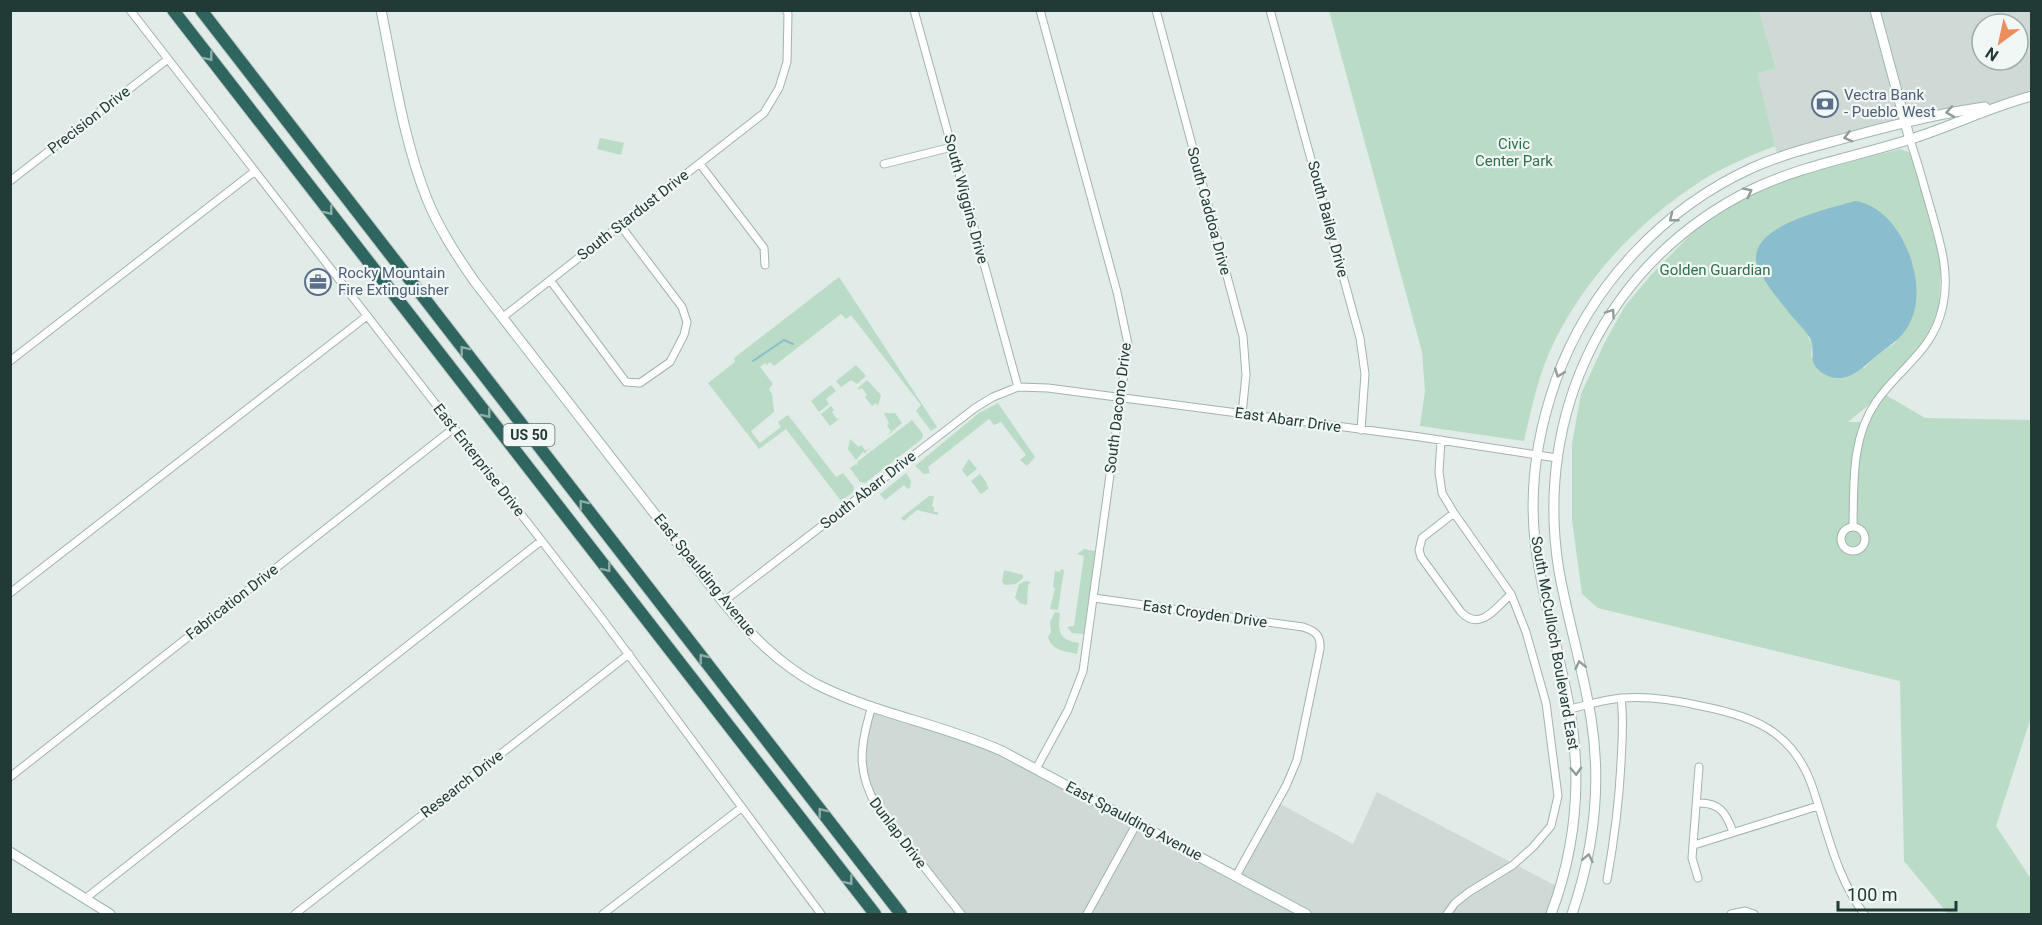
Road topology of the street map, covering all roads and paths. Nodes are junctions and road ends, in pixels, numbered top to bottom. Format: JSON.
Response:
{"nodes":[{"id":1,"x":130,"y":10,"type":"edge"},
{"id":2,"x":173,"y":10,"type":"edge"},
{"id":3,"x":201,"y":10,"type":"edge"},
{"id":4,"x":381,"y":10,"type":"edge"},
{"id":5,"x":786,"y":10,"type":"edge"},
{"id":6,"x":914,"y":10,"type":"edge"},
{"id":7,"x":1040,"y":10,"type":"edge"},
{"id":8,"x":1156,"y":10,"type":"edge"},
{"id":9,"x":1270,"y":10,"type":"edge"},
{"id":10,"x":1875,"y":10,"type":"edge"},
{"id":11,"x":168,"y":59,"type":"junction"},
{"id":12,"x":2031,"y":96,"type":"edge"},
{"id":13,"x":1997,"y":106,"type":"junction"},
{"id":14,"x":1905,"y":122,"type":"junction"},
{"id":15,"x":1910,"y":140,"type":"junction"},
{"id":16,"x":951,"y":147,"type":"junction"},
{"id":17,"x":700,"y":164,"type":"junction"},
{"id":18,"x":884,"y":165,"type":"dead end"},
{"id":19,"x":255,"y":171,"type":"junction"},
{"id":20,"x":10,"y":181,"type":"edge"},
{"id":21,"x":620,"y":225,"type":"junction"},
{"id":22,"x":765,"y":265,"type":"dead end"},
{"id":23,"x":550,"y":280,"type":"junction"},
{"id":24,"x":367,"y":316,"type":"junction"},
{"id":25,"x":502,"y":316,"type":"junction"},
{"id":26,"x":10,"y":361,"type":"edge"},
{"id":27,"x":1018,"y":387,"type":"junction"},
{"id":28,"x":1121,"y":398,"type":"junction"},
{"id":29,"x":1242,"y":414,"type":"junction"},
{"id":30,"x":454,"y":428,"type":"junction"},
{"id":31,"x":1361,"y":429,"type":"junction"},
{"id":32,"x":1441,"y":440,"type":"junction"},
{"id":33,"x":1538,"y":455,"type":"junction"},
{"id":34,"x":1557,"y":458,"type":"junction"},
{"id":35,"x":1454,"y":513,"type":"junction"},
{"id":36,"x":1853,"y":526,"type":"dead end"},
{"id":37,"x":542,"y":541,"type":"junction"},
{"id":38,"x":10,"y":593,"type":"edge"},
{"id":39,"x":1511,"y":594,"type":"junction"},
{"id":40,"x":1094,"y":598,"type":"junction"},
{"id":41,"x":723,"y":602,"type":"junction"},
{"id":42,"x":629,"y":654,"type":"junction"},
{"id":43,"x":1621,"y":698,"type":"junction"},
{"id":44,"x":1588,"y":705,"type":"junction"},
{"id":45,"x":872,"y":706,"type":"junction"},
{"id":46,"x":1570,"y":709,"type":"junction"},
{"id":47,"x":1699,"y":767,"type":"dead end"},
{"id":48,"x":1036,"y":769,"type":"junction"},
{"id":49,"x":10,"y":777,"type":"edge"},
{"id":50,"x":1697,"y":803,"type":"junction"},
{"id":51,"x":1818,"y":806,"type":"junction"},
{"id":52,"x":741,"y":808,"type":"junction"},
{"id":53,"x":1137,"y":823,"type":"junction"},
{"id":54,"x":1733,"y":832,"type":"junction"},
{"id":55,"x":1694,"y":845,"type":"junction"},
{"id":56,"x":10,"y":852,"type":"edge"},
{"id":57,"x":1236,"y":876,"type":"junction"},
{"id":58,"x":1698,"y":878,"type":"dead end"},
{"id":59,"x":1607,"y":880,"type":"dead end"},
{"id":60,"x":86,"y":898,"type":"junction"},
{"id":61,"x":110,"y":915,"type":"edge"},
{"id":62,"x":295,"y":915,"type":"edge"},
{"id":63,"x":603,"y":915,"type":"edge"},
{"id":64,"x":821,"y":915,"type":"edge"},
{"id":65,"x":875,"y":915,"type":"edge"},
{"id":66,"x":901,"y":915,"type":"edge"},
{"id":67,"x":961,"y":915,"type":"edge"},
{"id":68,"x":1087,"y":915,"type":"edge"},
{"id":69,"x":1306,"y":915,"type":"edge"},
{"id":70,"x":1446,"y":915,"type":"edge"},
{"id":71,"x":1551,"y":915,"type":"edge"},
{"id":72,"x":1572,"y":915,"type":"edge"},
{"id":73,"x":1731,"y":915,"type":"edge"},
{"id":74,"x":1754,"y":915,"type":"edge"},
{"id":75,"x":1864,"y":915,"type":"edge"}],
"edges":[{"from":1,"to":11,"type":"street","name":"East Enterprise Drive"},
{"from":2,"to":65,"type":"highway","number":"US 50","one_way":true},
{"from":66,"to":3,"type":"highway","number":"US 50","one_way":true},
{"from":4,"to":25,"type":"main road","name":"East Spaulding Avenue"},
{"from":5,"to":17,"type":"street","name":"South Stardust Drive"},
{"from":6,"to":16,"type":"street","name":"South Wiggins Drive"},
{"from":7,"to":28,"type":"street","name":"South Dacono Drive"},
{"from":8,"to":29,"type":"street","name":"South Caddoa Drive"},
{"from":9,"to":31,"type":"street","name":"South Bailey Drive"},
{"from":10,"to":14,"type":"main road"},
{"from":11,"to":19,"type":"street","name":"East Enterprise Drive"},
{"from":11,"to":20,"type":"street","name":"Precision Drive"},
{"from":12,"to":13,"type":"main road","name":"South McCulloch Boulevard East"},
{"from":13,"to":14,"type":"main road","name":"South McCulloch Boulevard East","one_way":true},
{"from":13,"to":15,"type":"main road","name":"South McCulloch Boulevard East"},
{"from":14,"to":15,"type":"main road"},
{"from":14,"to":33,"type":"main road","name":"South McCulloch Boulevard East","one_way":true},
{"from":34,"to":15,"type":"main road","name":"South McCulloch Boulevard East","one_way":true},
{"from":15,"to":36,"type":"street"},
{"from":16,"to":18,"type":"street"},
{"from":16,"to":27,"type":"street","name":"South Wiggins Drive"},
{"from":17,"to":21,"type":"street","name":"South Stardust Drive"},
{"from":17,"to":22,"type":"street"},
{"from":19,"to":24,"type":"street","name":"East Enterprise Drive"},
{"from":19,"to":26,"type":"street"},
{"from":21,"to":23,"type":"street","name":"South Stardust Drive"},
{"from":21,"to":23,"type":"street"},
{"from":23,"to":25,"type":"street","name":"South Stardust Drive"},
{"from":24,"to":30,"type":"street","name":"East Enterprise Drive"},
{"from":24,"to":38,"type":"street"},
{"from":25,"to":41,"type":"main road","name":"East Spaulding Avenue"},
{"from":27,"to":28,"type":"street","name":"East Abarr Drive"},
{"from":27,"to":41,"type":"street","name":"South Abarr Drive"},
{"from":28,"to":29,"type":"street","name":"East Abarr Drive"},
{"from":28,"to":40,"type":"street","name":"South Dacono Drive"},
{"from":29,"to":31,"type":"street","name":"East Abarr Drive"},
{"from":30,"to":37,"type":"street","name":"East Enterprise Drive"},
{"from":30,"to":49,"type":"street","name":"Fabrication Drive"},
{"from":31,"to":32,"type":"street","name":"East Abarr Drive"},
{"from":32,"to":33,"type":"street","name":"East Abarr Drive"},
{"from":32,"to":35,"type":"street"},
{"from":33,"to":34,"type":"street","name":"East Abarr Drive"},
{"from":33,"to":46,"type":"main road","name":"South McCulloch Boulevard East"},
{"from":44,"to":34,"type":"main road","name":"South McCulloch Boulevard East","one_way":true},
{"from":35,"to":39,"type":"street"},
{"from":35,"to":39,"type":"street"},
{"from":37,"to":42,"type":"street","name":"East Enterprise Drive"},
{"from":37,"to":60,"type":"street"},
{"from":39,"to":70,"type":"street"},
{"from":40,"to":48,"type":"street","name":"South Dacono Drive"},
{"from":40,"to":57,"type":"street","name":"East Croyden Drive"},
{"from":41,"to":45,"type":"main road","name":"East Spaulding Avenue"},
{"from":42,"to":52,"type":"street","name":"East Enterprise Drive"},
{"from":42,"to":62,"type":"street","name":"Research Drive"},
{"from":43,"to":44,"type":"street"},
{"from":43,"to":51,"type":"street"},
{"from":43,"to":59,"type":"street"},
{"from":44,"to":46,"type":"street"},
{"from":72,"to":44,"type":"main road","name":"South McCulloch Boulevard East","one_way":true},
{"from":45,"to":48,"type":"main road","name":"East Spaulding Avenue"},
{"from":45,"to":67,"type":"street","name":"Dunlap Drive"},
{"from":46,"to":71,"type":"main road","name":"South McCulloch Boulevard East","one_way":true},
{"from":47,"to":50,"type":"street"},
{"from":48,"to":53,"type":"main road","name":"East Spaulding Avenue"},
{"from":50,"to":54,"type":"street"},
{"from":50,"to":55,"type":"street"},
{"from":51,"to":54,"type":"street"},
{"from":51,"to":75,"type":"street"},
{"from":52,"to":63,"type":"street"},
{"from":52,"to":64,"type":"street","name":"East Enterprise Drive"},
{"from":53,"to":57,"type":"main road","name":"East Spaulding Avenue"},
{"from":53,"to":68,"type":"street"},
{"from":54,"to":55,"type":"street"},
{"from":55,"to":58,"type":"street"},
{"from":56,"to":60,"type":"main road"},
{"from":57,"to":69,"type":"main road","name":"East Spaulding Avenue"},
{"from":60,"to":61,"type":"main road"},
{"from":73,"to":74,"type":"street"}]}
